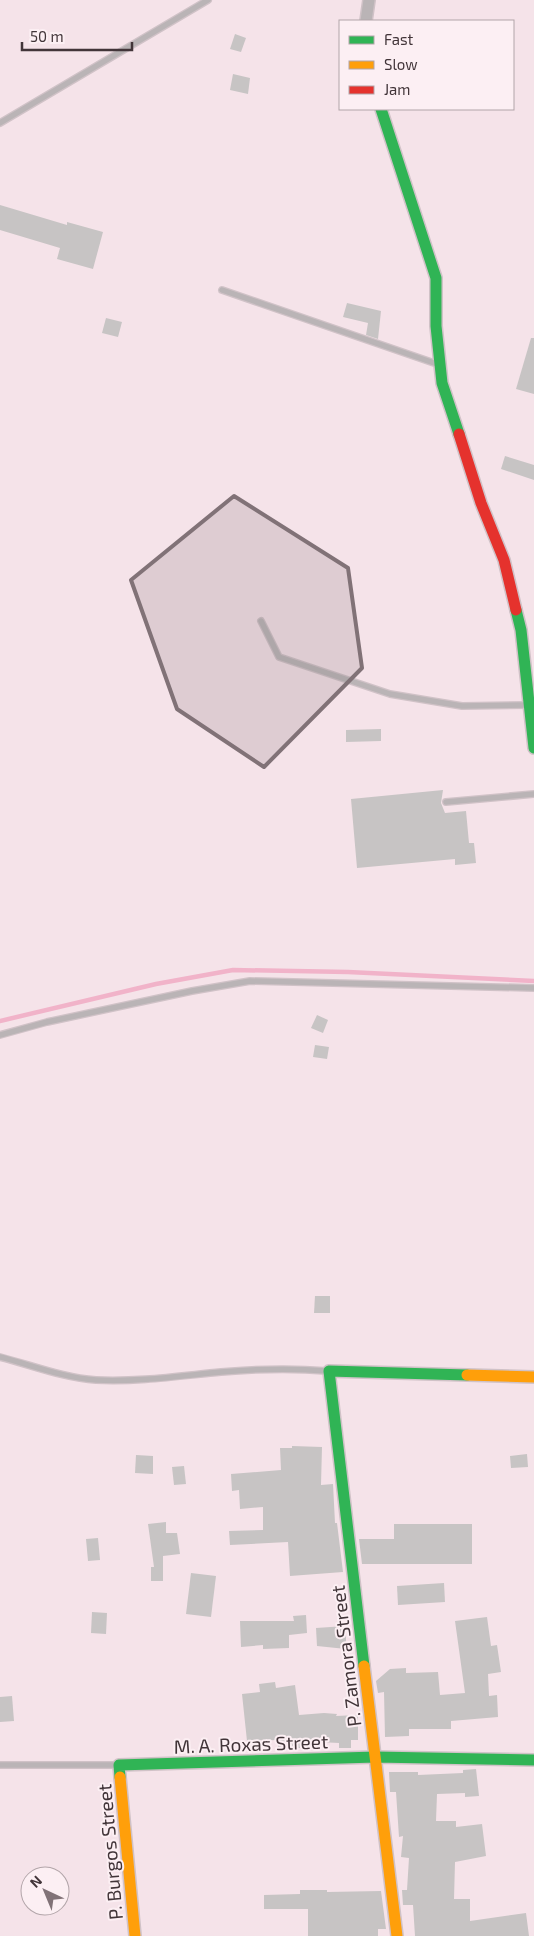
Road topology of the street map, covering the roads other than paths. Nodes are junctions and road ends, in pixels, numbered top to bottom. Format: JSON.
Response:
{"nodes":[{"id":1,"x":208,"y":0,"type":"edge"},
{"id":2,"x":369,"y":0,"type":"edge"},
{"id":3,"x":366,"y":20,"type":"edge"},
{"id":4,"x":380,"y":110,"type":"edge"},
{"id":5,"x":0,"y":123,"type":"edge"},
{"id":6,"x":222,"y":290,"type":"dead end"},
{"id":7,"x":439,"y":365,"type":"junction"},
{"id":8,"x":260,"y":621,"type":"dead end"},
{"id":9,"x":530,"y":705,"type":"junction"},
{"id":10,"x":534,"y":748,"type":"edge"},
{"id":11,"x":534,"y":794,"type":"edge"},
{"id":12,"x":446,"y":802,"type":"dead end"},
{"id":13,"x":534,"y":988,"type":"edge"},
{"id":14,"x":0,"y":1035,"type":"edge"},
{"id":15,"x":0,"y":1357,"type":"edge"},
{"id":16,"x":329,"y":1371,"type":"junction"},
{"id":17,"x":534,"y":1377,"type":"edge"},
{"id":18,"x":375,"y":1757,"type":"junction"},
{"id":19,"x":534,"y":1760,"type":"edge"},
{"id":20,"x":0,"y":1765,"type":"edge"},
{"id":21,"x":119,"y":1765,"type":"junction"},
{"id":22,"x":135,"y":1936,"type":"edge"},
{"id":23,"x":397,"y":1936,"type":"edge"}],
"edges":[{"from":1,"to":5,"type":"lane"},
{"from":2,"to":3,"type":"street"},
{"from":4,"to":7,"type":"street"},
{"from":6,"to":7,"type":"lane"},
{"from":7,"to":9,"type":"street"},
{"from":8,"to":9,"type":"lane"},
{"from":9,"to":10,"type":"street"},
{"from":11,"to":12,"type":"lane"},
{"from":13,"to":14,"type":"lane"},
{"from":15,"to":16,"type":"lane"},
{"from":16,"to":17,"type":"street"},
{"from":16,"to":18,"type":"street","name":"P. Zamora Street"},
{"from":18,"to":19,"type":"street","name":"M. A. Roxas Street"},
{"from":18,"to":21,"type":"street","name":"M. A. Roxas Street"},
{"from":18,"to":23,"type":"street","name":"P. Zamora Street"},
{"from":20,"to":21,"type":"lane","name":"M. A. Roxas Street"},
{"from":21,"to":22,"type":"street","name":"P. Burgos Street"}]}
